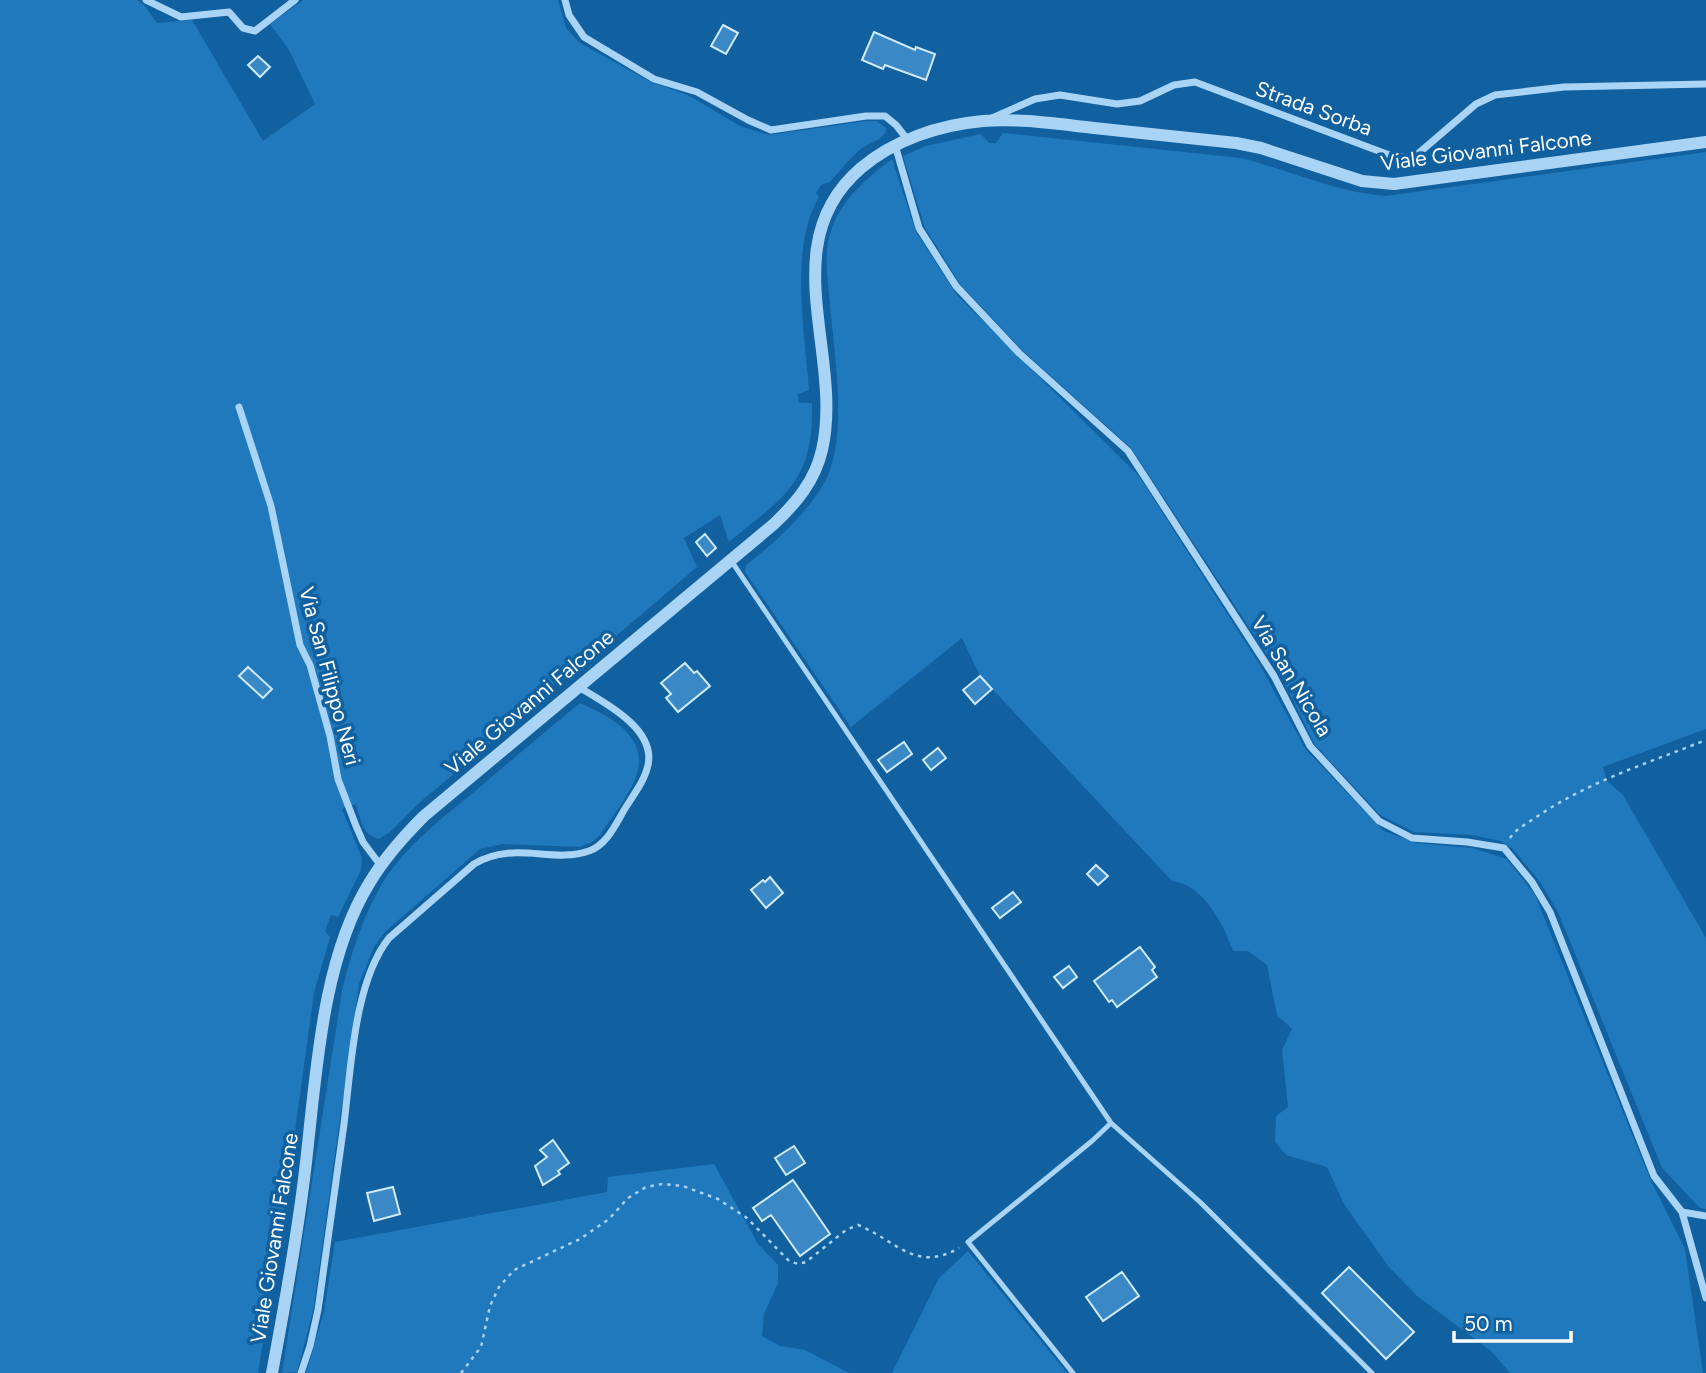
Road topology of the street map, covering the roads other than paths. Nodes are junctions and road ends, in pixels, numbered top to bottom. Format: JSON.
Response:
{"nodes":[{"id":1,"x":146,"y":0,"type":"edge"},
{"id":2,"x":295,"y":0,"type":"edge"},
{"id":3,"x":565,"y":0,"type":"edge"},
{"id":4,"x":1706,"y":84,"type":"edge"},
{"id":5,"x":983,"y":121,"type":"junction"},
{"id":6,"x":901,"y":142,"type":"junction"},
{"id":7,"x":1706,"y":142,"type":"edge"},
{"id":8,"x":239,"y":407,"type":"dead end"},
{"id":9,"x":730,"y":559,"type":"junction"},
{"id":10,"x":578,"y":686,"type":"junction"},
{"id":11,"x":381,"y":866,"type":"junction"},
{"id":12,"x":1111,"y":1123,"type":"junction"},
{"id":13,"x":1682,"y":1213,"type":"junction"},
{"id":14,"x":1706,"y":1216,"type":"edge"},
{"id":15,"x":1706,"y":1298,"type":"edge"},
{"id":16,"x":272,"y":1373,"type":"edge"},
{"id":17,"x":301,"y":1373,"type":"edge"},
{"id":18,"x":1073,"y":1373,"type":"edge"},
{"id":19,"x":1373,"y":1373,"type":"edge"}],
"edges":[{"from":1,"to":2,"type":"street"},
{"from":3,"to":6,"type":"street"},
{"from":4,"to":5,"type":"street","name":"Strada Sorba"},
{"from":5,"to":6,"type":"street","name":"Viale Giovanni Falcone"},
{"from":5,"to":7,"type":"street","name":"Viale Giovanni Falcone"},
{"from":6,"to":9,"type":"street","name":"Viale Giovanni Falcone"},
{"from":6,"to":13,"type":"street","name":"Via San Nicola"},
{"from":8,"to":11,"type":"street","name":"Via San Filippo Neri"},
{"from":9,"to":10,"type":"street","name":"Viale Giovanni Falcone"},
{"from":9,"to":12,"type":"lane"},
{"from":10,"to":11,"type":"street","name":"Viale Giovanni Falcone"},
{"from":10,"to":17,"type":"street"},
{"from":11,"to":16,"type":"street","name":"Viale Giovanni Falcone"},
{"from":12,"to":18,"type":"lane"},
{"from":12,"to":19,"type":"lane"},
{"from":13,"to":14,"type":"street"},
{"from":13,"to":15,"type":"street"}]}
